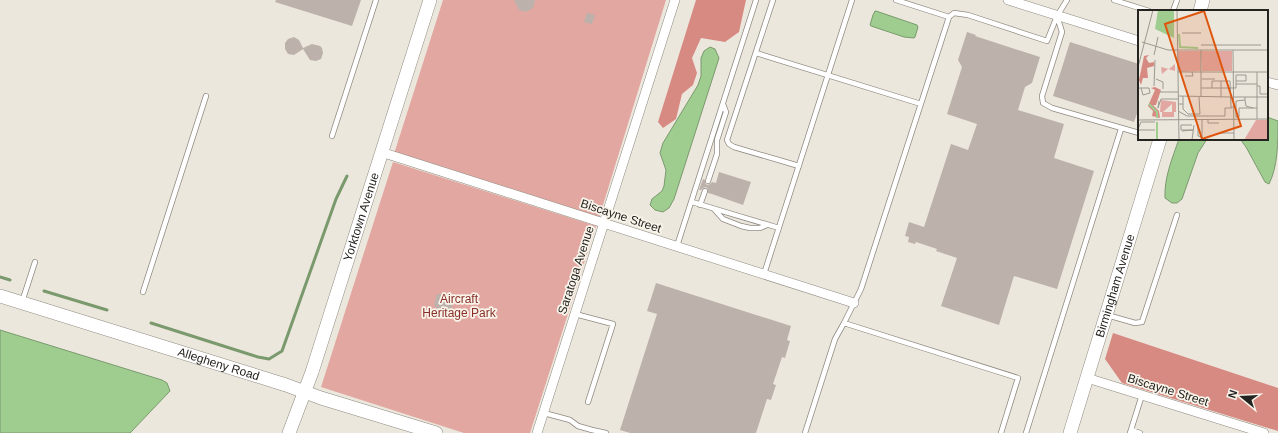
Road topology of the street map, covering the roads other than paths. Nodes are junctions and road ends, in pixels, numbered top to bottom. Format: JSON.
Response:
{"nodes":[{"id":1,"x":376,"y":0,"type":"edge"},
{"id":2,"x":430,"y":0,"type":"edge"},
{"id":3,"x":675,"y":0,"type":"edge"},
{"id":4,"x":756,"y":0,"type":"edge"},
{"id":5,"x":773,"y":0,"type":"edge"},
{"id":6,"x":852,"y":0,"type":"edge"},
{"id":7,"x":896,"y":0,"type":"edge"},
{"id":8,"x":1008,"y":0,"type":"edge"},
{"id":9,"x":1067,"y":0,"type":"edge"},
{"id":10,"x":1114,"y":0,"type":"edge"},
{"id":11,"x":1177,"y":0,"type":"edge"},
{"id":12,"x":1203,"y":0,"type":"edge"},
{"id":13,"x":1146,"y":10,"type":"edge"},
{"id":14,"x":1174,"y":10,"type":"edge"},
{"id":15,"x":1200,"y":10,"type":"edge"},
{"id":16,"x":1058,"y":16,"type":"junction"},
{"id":17,"x":949,"y":17,"type":"junction"},
{"id":18,"x":1138,"y":41,"type":"edge"},
{"id":19,"x":756,"y":53,"type":"junction"},
{"id":20,"x":828,"y":76,"type":"junction"},
{"id":21,"x":1268,"y":82,"type":"edge"},
{"id":22,"x":1278,"y":85,"type":"edge"},
{"id":23,"x":206,"y":96,"type":"dead end"},
{"id":24,"x":723,"y":104,"type":"junction"},
{"id":25,"x":921,"y":104,"type":"junction"},
{"id":26,"x":1121,"y":129,"type":"junction"},
{"id":27,"x":1138,"y":133,"type":"edge"},
{"id":28,"x":332,"y":136,"type":"dead end"},
{"id":29,"x":1160,"y":140,"type":"edge"},
{"id":30,"x":382,"y":152,"type":"junction"},
{"id":31,"x":799,"y":166,"type":"junction"},
{"id":32,"x":708,"y":181,"type":"dead end"},
{"id":33,"x":705,"y":191,"type":"dead end"},
{"id":34,"x":692,"y":202,"type":"junction"},
{"id":35,"x":700,"y":205,"type":"junction"},
{"id":36,"x":713,"y":209,"type":"junction"},
{"id":37,"x":1177,"y":215,"type":"dead end"},
{"id":38,"x":604,"y":223,"type":"junction"},
{"id":39,"x":767,"y":225,"type":"junction"},
{"id":40,"x":779,"y":228,"type":"junction"},
{"id":41,"x":677,"y":246,"type":"junction"},
{"id":42,"x":35,"y":262,"type":"dead end"},
{"id":43,"x":764,"y":274,"type":"junction"},
{"id":44,"x":143,"y":292,"type":"dead end"},
{"id":45,"x":0,"y":296,"type":"edge"},
{"id":46,"x":22,"y":303,"type":"junction"},
{"id":47,"x":854,"y":303,"type":"junction"},
{"id":48,"x":575,"y":314,"type":"junction"},
{"id":49,"x":1107,"y":314,"type":"junction"},
{"id":50,"x":844,"y":323,"type":"junction"},
{"id":51,"x":1087,"y":378,"type":"junction"},
{"id":52,"x":305,"y":392,"type":"junction"},
{"id":53,"x":1142,"y":395,"type":"junction"},
{"id":54,"x":588,"y":402,"type":"dead end"},
{"id":55,"x":544,"y":413,"type":"junction"},
{"id":56,"x":1130,"y":432,"type":"edge"},
{"id":57,"x":289,"y":433,"type":"edge"},
{"id":58,"x":436,"y":433,"type":"edge"},
{"id":59,"x":537,"y":433,"type":"edge"},
{"id":60,"x":606,"y":433,"type":"edge"},
{"id":61,"x":805,"y":433,"type":"edge"},
{"id":62,"x":1001,"y":433,"type":"edge"},
{"id":63,"x":1026,"y":433,"type":"edge"},
{"id":64,"x":1070,"y":433,"type":"edge"},
{"id":65,"x":1140,"y":433,"type":"edge"},
{"id":66,"x":1262,"y":433,"type":"edge"}],
"edges":[{"from":1,"to":28,"type":"lane"},
{"from":2,"to":30,"type":"main road","name":"Yorktown Avenue"},
{"from":3,"to":38,"type":"street","name":"Saratoga Avenue"},
{"from":4,"to":24,"type":"lane"},
{"from":5,"to":19,"type":"lane"},
{"from":6,"to":20,"type":"lane"},
{"from":7,"to":17,"type":"lane"},
{"from":8,"to":16,"type":"street"},
{"from":9,"to":16,"type":"lane"},
{"from":10,"to":13,"type":"lane"},
{"from":11,"to":14,"type":"lane"},
{"from":12,"to":15,"type":"main road"},
{"from":16,"to":17,"type":"lane"},
{"from":16,"to":18,"type":"street"},
{"from":16,"to":26,"type":"lane"},
{"from":17,"to":25,"type":"lane"},
{"from":19,"to":20,"type":"lane"},
{"from":19,"to":31,"type":"lane"},
{"from":20,"to":25,"type":"lane"},
{"from":20,"to":31,"type":"lane"},
{"from":21,"to":22,"type":"street"},
{"from":23,"to":44,"type":"lane"},
{"from":24,"to":32,"type":"lane"},
{"from":24,"to":34,"type":"lane"},
{"from":25,"to":47,"type":"lane"},
{"from":26,"to":27,"type":"lane"},
{"from":26,"to":63,"type":"lane"},
{"from":29,"to":49,"type":"main road","name":"Birmingham Avenue"},
{"from":30,"to":38,"type":"street","name":"Biscayne Street"},
{"from":30,"to":52,"type":"main road","name":"Yorktown Avenue"},
{"from":31,"to":40,"type":"lane"},
{"from":33,"to":35,"type":"lane"},
{"from":34,"to":35,"type":"lane"},
{"from":34,"to":41,"type":"lane"},
{"from":35,"to":36,"type":"lane"},
{"from":36,"to":39,"type":"lane"},
{"from":36,"to":39,"type":"lane"},
{"from":37,"to":49,"type":"lane"},
{"from":38,"to":41,"type":"street","name":"Biscayne Street"},
{"from":38,"to":48,"type":"street","name":"Saratoga Avenue"},
{"from":39,"to":40,"type":"lane"},
{"from":40,"to":43,"type":"lane"},
{"from":41,"to":43,"type":"street","name":"Biscayne Street"},
{"from":42,"to":46,"type":"lane"},
{"from":43,"to":47,"type":"street","name":"Biscayne Street"},
{"from":45,"to":46,"type":"main road","name":"Allegheny Road"},
{"from":46,"to":52,"type":"main road","name":"Allegheny Road"},
{"from":47,"to":50,"type":"lane"},
{"from":48,"to":54,"type":"lane"},
{"from":48,"to":55,"type":"street","name":"Saratoga Avenue"},
{"from":49,"to":51,"type":"main road","name":"Birmingham Avenue"},
{"from":50,"to":61,"type":"lane"},
{"from":50,"to":62,"type":"lane"},
{"from":51,"to":53,"type":"street","name":"Biscayne Street"},
{"from":51,"to":64,"type":"main road","name":"Birmingham Avenue"},
{"from":52,"to":57,"type":"main road","name":"Yorktown Avenue"},
{"from":52,"to":58,"type":"main road","name":"Allegheny Road"},
{"from":53,"to":56,"type":"lane"},
{"from":53,"to":66,"type":"street","name":"Biscayne Street"},
{"from":55,"to":59,"type":"street","name":"Saratoga Avenue"},
{"from":55,"to":60,"type":"lane"},
{"from":56,"to":65,"type":"lane"}]}
